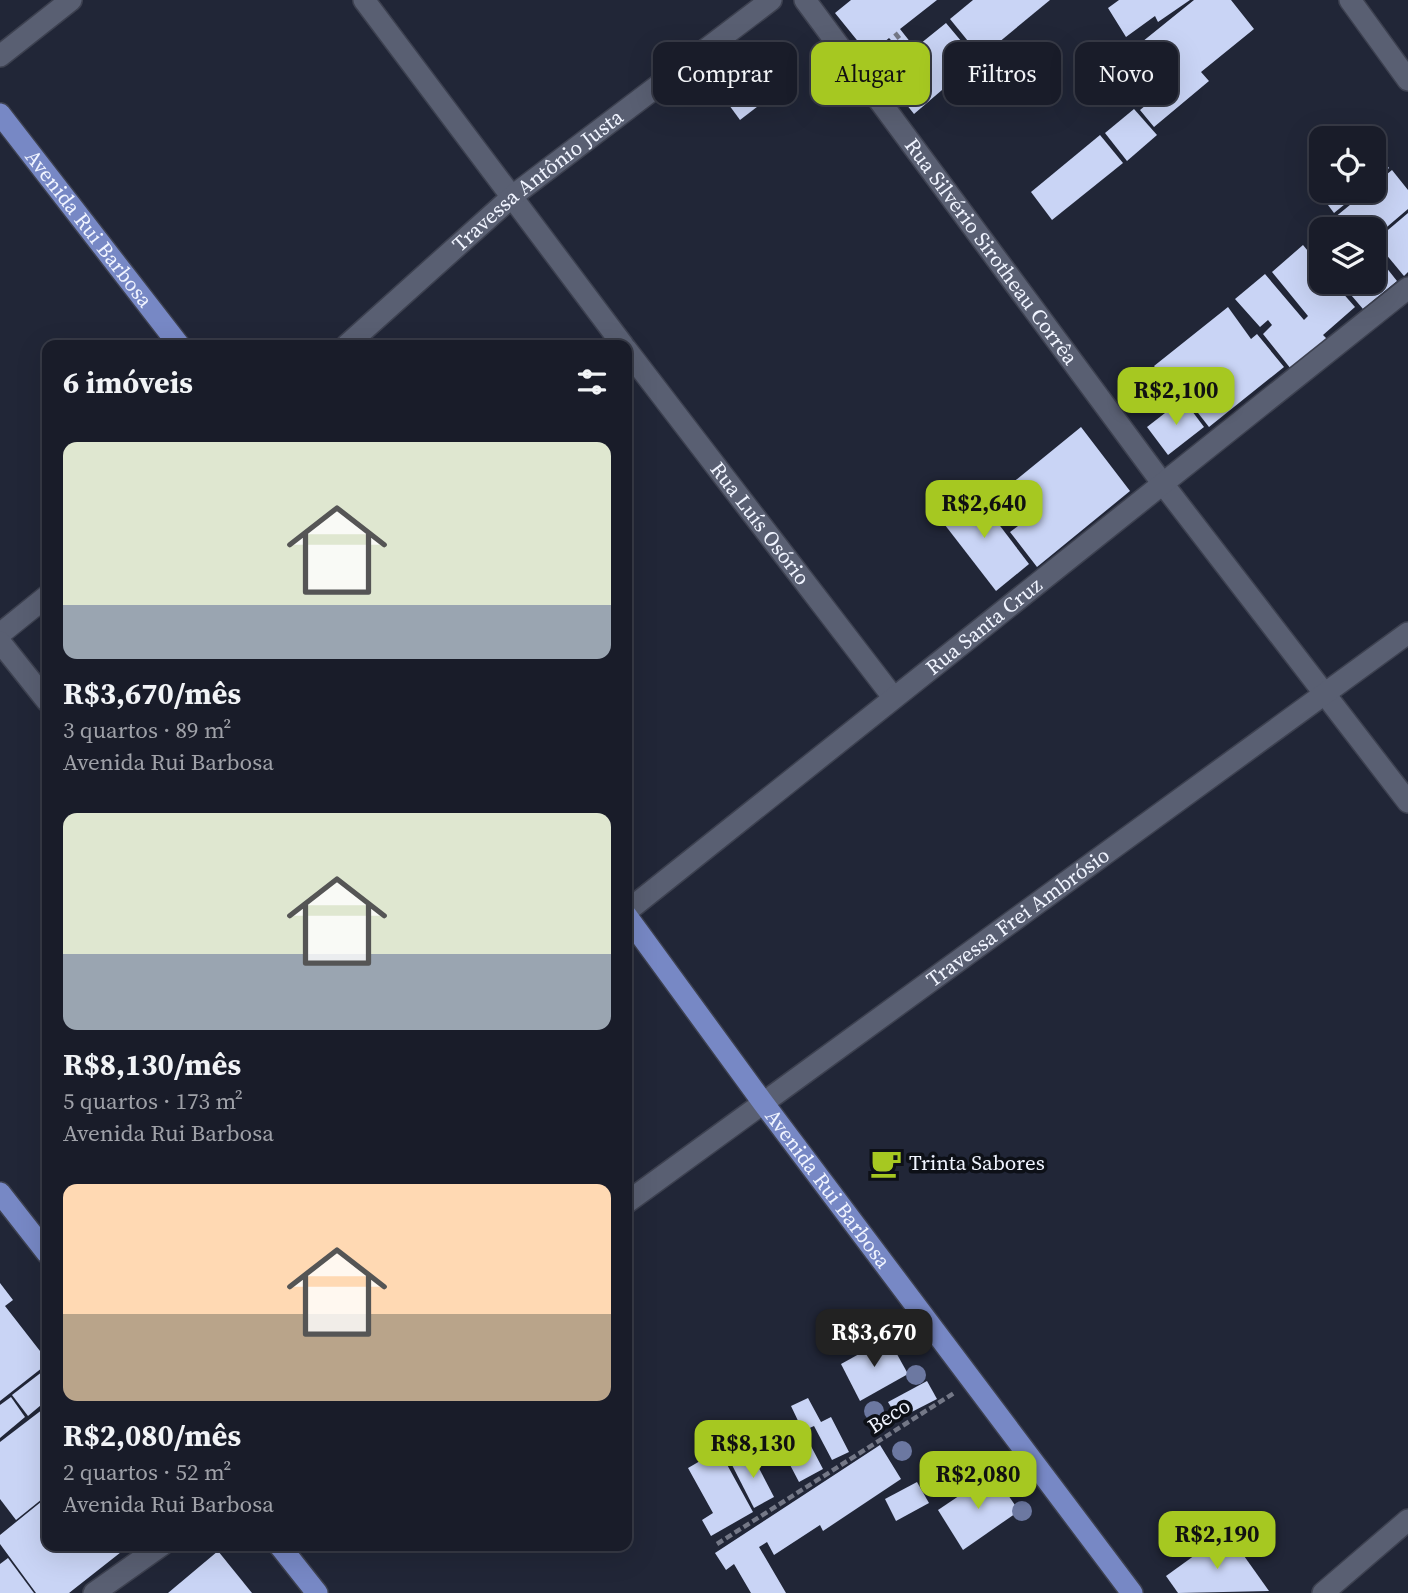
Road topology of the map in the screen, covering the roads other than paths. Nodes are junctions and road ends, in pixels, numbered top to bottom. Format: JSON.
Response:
{"nodes":[{"id":1,"x":71,"y":0,"type":"edge"},
{"id":2,"x":364,"y":0,"type":"edge"},
{"id":3,"x":771,"y":0,"type":"edge"},
{"id":4,"x":805,"y":0,"type":"edge"},
{"id":5,"x":1350,"y":0,"type":"edge"},
{"id":6,"x":0,"y":56,"type":"edge"},
{"id":7,"x":1408,"y":80,"type":"edge"},
{"id":8,"x":0,"y":114,"type":"edge"},
{"id":9,"x":514,"y":195,"type":"junction"},
{"id":10,"x":1408,"y":288,"type":"edge"},
{"id":11,"x":175,"y":340,"type":"edge"},
{"id":12,"x":353,"y":340,"type":"edge"},
{"id":13,"x":619,"y":340,"type":"edge"},
{"id":14,"x":632,"y":357,"type":"edge"},
{"id":15,"x":1163,"y":484,"type":"junction"},
{"id":16,"x":42,"y":600,"type":"edge"},
{"id":17,"x":1408,"y":633,"type":"edge"},
{"id":18,"x":0,"y":634,"type":"edge"},
{"id":19,"x":0,"y":642,"type":"edge"},
{"id":20,"x":1326,"y":693,"type":"junction"},
{"id":21,"x":42,"y":695,"type":"edge"},
{"id":22,"x":893,"y":697,"type":"junction"},
{"id":23,"x":1408,"y":802,"type":"edge"},
{"id":24,"x":632,"y":909,"type":"edge"},
{"id":25,"x":632,"y":922,"type":"edge"},
{"id":26,"x":764,"y":1104,"type":"junction"},
{"id":27,"x":0,"y":1193,"type":"edge"},
{"id":28,"x":632,"y":1199,"type":"edge"},
{"id":29,"x":42,"y":1247,"type":"edge"},
{"id":30,"x":1408,"y":1520,"type":"edge"},
{"id":31,"x":154,"y":1551,"type":"edge"},
{"id":32,"x":284,"y":1551,"type":"edge"},
{"id":33,"x":94,"y":1593,"type":"edge"},
{"id":34,"x":317,"y":1593,"type":"edge"},
{"id":35,"x":1132,"y":1593,"type":"edge"},
{"id":36,"x":1323,"y":1593,"type":"edge"}],
"edges":[{"from":1,"to":6,"type":"street"},
{"from":2,"to":9,"type":"street"},
{"from":3,"to":9,"type":"street","name":"Travessa Antônio Justa"},
{"from":4,"to":15,"type":"street","name":"Rua Silvério Sirotheau Corrêa"},
{"from":5,"to":7,"type":"street"},
{"from":8,"to":11,"type":"main road","name":"Avenida Rui Barbosa"},
{"from":9,"to":12,"type":"street","name":"Travessa Antônio Justa"},
{"from":9,"to":13,"type":"street"},
{"from":10,"to":15,"type":"street","name":"Rua Santa Cruz"},
{"from":14,"to":22,"type":"street","name":"Rua Luís Osório"},
{"from":15,"to":20,"type":"street","name":"Rua Silvério Sirotheau Corrêa"},
{"from":15,"to":22,"type":"street","name":"Rua Santa Cruz"},
{"from":16,"to":18,"type":"street"},
{"from":17,"to":20,"type":"street","name":"Travessa Frei Ambrósio"},
{"from":19,"to":21,"type":"street"},
{"from":20,"to":23,"type":"street","name":"Rua Silvério Sirotheau Corrêa"},
{"from":20,"to":26,"type":"street","name":"Travessa Frei Ambrósio"},
{"from":22,"to":24,"type":"street","name":"Rua Santa Cruz"},
{"from":25,"to":26,"type":"main road","name":"Avenida Rui Barbosa"},
{"from":26,"to":28,"type":"street","name":"Travessa Frei Ambrósio"},
{"from":26,"to":35,"type":"main road","name":"Avenida Rui Barbosa"},
{"from":27,"to":29,"type":"main road"},
{"from":30,"to":36,"type":"street"},
{"from":31,"to":33,"type":"street"},
{"from":32,"to":34,"type":"main road"}]}
